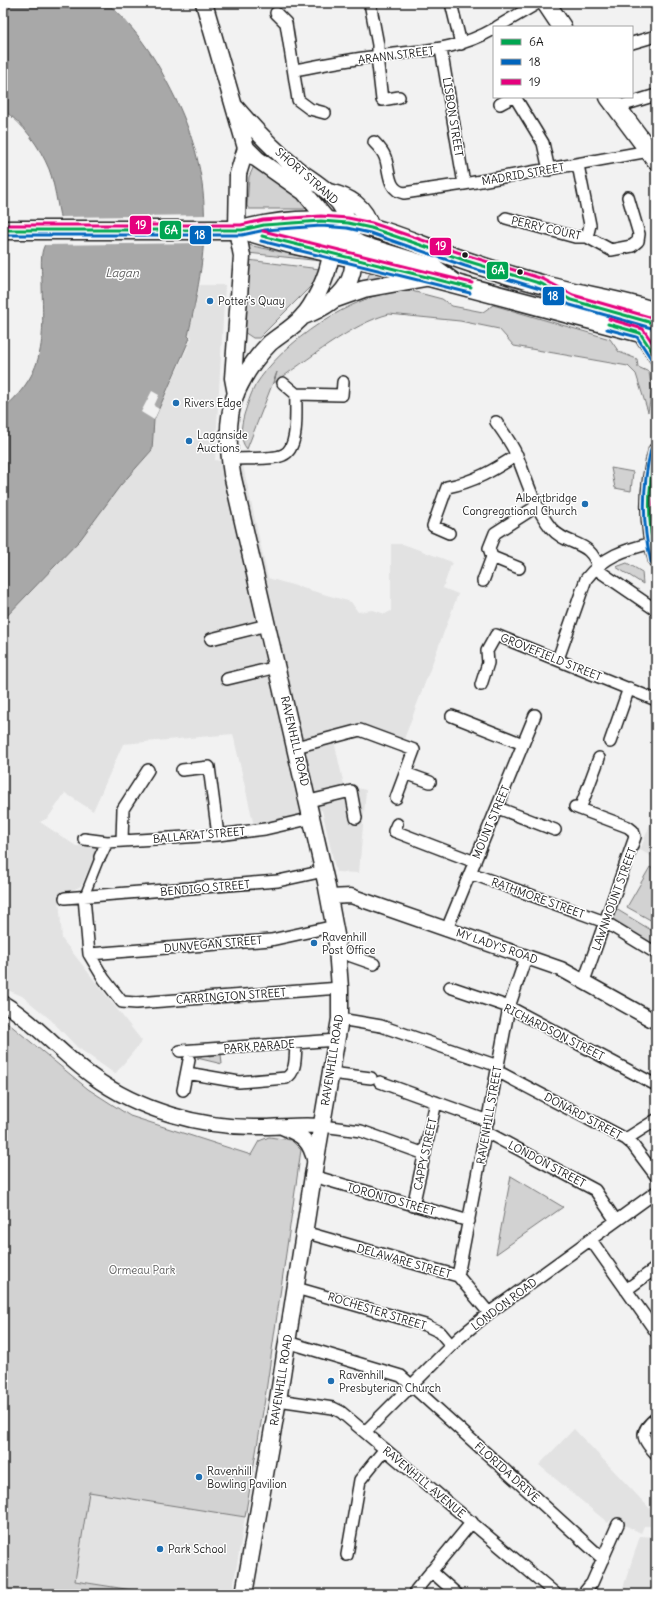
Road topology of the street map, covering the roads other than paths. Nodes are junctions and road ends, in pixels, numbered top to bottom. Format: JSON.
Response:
{"nodes":[{"id":1,"x":204,"y":3,"type":"edge"},
{"id":2,"x":370,"y":3,"type":"edge"},
{"id":3,"x":451,"y":3,"type":"edge"},
{"id":4,"x":538,"y":3,"type":"edge"},
{"id":5,"x":546,"y":3,"type":"edge"},
{"id":6,"x":276,"y":13,"type":"dead end"},
{"id":7,"x":499,"y":26,"type":"edge"},
{"id":8,"x":561,"y":26,"type":"edge"},
{"id":9,"x":493,"y":30,"type":"edge"},
{"id":10,"x":656,"y":36,"type":"edge"},
{"id":11,"x":633,"y":43,"type":"edge"},
{"id":12,"x":461,"y":44,"type":"junction"},
{"id":13,"x":441,"y":49,"type":"junction"},
{"id":14,"x":378,"y":56,"type":"junction"},
{"id":15,"x":294,"y":70,"type":"junction"},
{"id":16,"x":656,"y":95,"type":"edge"},
{"id":17,"x":399,"y":97,"type":"dead end"},
{"id":18,"x":512,"y":98,"type":"edge"},
{"id":19,"x":515,"y":98,"type":"edge"},
{"id":20,"x":613,"y":102,"type":"edge"},
{"id":21,"x":500,"y":104,"type":"dead end"},
{"id":22,"x":235,"y":107,"type":"junction"},
{"id":23,"x":325,"y":113,"type":"dead end"},
{"id":24,"x":374,"y":142,"type":"dead end"},
{"id":25,"x":246,"y":148,"type":"junction"},
{"id":26,"x":653,"y":154,"type":"edge"},
{"id":27,"x":578,"y":164,"type":"junction"},
{"id":28,"x":548,"y":170,"type":"junction"},
{"id":29,"x":464,"y":184,"type":"junction"},
{"id":30,"x":328,"y":192,"type":"junction"},
{"id":31,"x":628,"y":197,"type":"dead end"},
{"id":32,"x":506,"y":218,"type":"dead end"},
{"id":33,"x":326,"y":221,"type":"junction"},
{"id":34,"x":348,"y":223,"type":"junction"},
{"id":35,"x":264,"y":225,"type":"junction"},
{"id":36,"x":371,"y":228,"type":"junction"},
{"id":37,"x":239,"y":230,"type":"junction"},
{"id":38,"x":3,"y":231,"type":"edge"},
{"id":39,"x":587,"y":237,"type":"junction"},
{"id":40,"x":331,"y":246,"type":"junction"},
{"id":41,"x":353,"y":250,"type":"junction"},
{"id":42,"x":431,"y":277,"type":"junction"},
{"id":43,"x":542,"y":284,"type":"junction"},
{"id":44,"x":459,"y":285,"type":"junction"},
{"id":45,"x":336,"y":299,"type":"junction"},
{"id":46,"x":656,"y":312,"type":"edge"},
{"id":47,"x":304,"y":316,"type":"junction"},
{"id":48,"x":236,"y":324,"type":"junction"},
{"id":49,"x":656,"y":324,"type":"edge"},
{"id":50,"x":648,"y":335,"type":"edge"},
{"id":51,"x":258,"y":356,"type":"junction"},
{"id":52,"x":656,"y":358,"type":"edge"},
{"id":53,"x":343,"y":382,"type":"dead end"},
{"id":54,"x":283,"y":383,"type":"dead end"},
{"id":55,"x":236,"y":394,"type":"junction"},
{"id":56,"x":296,"y":394,"type":"junction"},
{"id":57,"x":496,"y":422,"type":"dead end"},
{"id":58,"x":656,"y":450,"type":"edge"},
{"id":59,"x":517,"y":455,"type":"junction"},
{"id":60,"x":230,"y":459,"type":"junction"},
{"id":61,"x":537,"y":506,"type":"junction"},
{"id":62,"x":449,"y":533,"type":"dead end"},
{"id":63,"x":652,"y":543,"type":"junction"},
{"id":64,"x":492,"y":557,"type":"junction"},
{"id":65,"x":656,"y":561,"type":"edge"},
{"id":66,"x":598,"y":565,"type":"junction"},
{"id":67,"x":519,"y":568,"type":"dead end"},
{"id":68,"x":483,"y":581,"type":"dead end"},
{"id":69,"x":656,"y":610,"type":"edge"},
{"id":70,"x":267,"y":625,"type":"junction"},
{"id":71,"x":210,"y":639,"type":"dead end"},
{"id":72,"x":558,"y":659,"type":"junction"},
{"id":73,"x":277,"y":667,"type":"junction"},
{"id":74,"x":227,"y":679,"type":"dead end"},
{"id":75,"x":481,"y":685,"type":"dead end"},
{"id":76,"x":629,"y":688,"type":"junction"},
{"id":77,"x":656,"y":700,"type":"edge"},
{"id":78,"x":535,"y":715,"type":"dead end"},
{"id":79,"x":452,"y":716,"type":"dead end"},
{"id":80,"x":610,"y":742,"type":"dead end"},
{"id":81,"x":523,"y":744,"type":"junction"},
{"id":82,"x":296,"y":747,"type":"junction"},
{"id":83,"x":599,"y":758,"type":"dead end"},
{"id":84,"x":148,"y":770,"type":"dead end"},
{"id":85,"x":182,"y":770,"type":"dead end"},
{"id":86,"x":405,"y":773,"type":"junction"},
{"id":87,"x":430,"y":782,"type":"dead end"},
{"id":88,"x":396,"y":798,"type":"dead end"},
{"id":89,"x":309,"y":801,"type":"junction"},
{"id":90,"x":498,"y":808,"type":"junction"},
{"id":91,"x":313,"y":818,"type":"junction"},
{"id":92,"x":356,"y":818,"type":"dead end"},
{"id":93,"x":397,"y":824,"type":"dead end"},
{"id":94,"x":555,"y":830,"type":"dead end"},
{"id":95,"x":218,"y":834,"type":"junction"},
{"id":96,"x":84,"y":839,"type":"dead end"},
{"id":97,"x":122,"y":840,"type":"junction"},
{"id":98,"x":107,"y":842,"type":"junction"},
{"id":99,"x":100,"y":857,"type":"joint"},
{"id":100,"x":475,"y":862,"type":"junction"},
{"id":101,"x":324,"y":871,"type":"junction"},
{"id":102,"x":470,"y":873,"type":"junction"},
{"id":103,"x":84,"y":897,"type":"junction"},
{"id":104,"x":329,"y":897,"type":"junction"},
{"id":105,"x":65,"y":898,"type":"dead end"},
{"id":106,"x":605,"y":922,"type":"junction"},
{"id":107,"x":334,"y":926,"type":"junction"},
{"id":108,"x":447,"y":929,"type":"junction"},
{"id":109,"x":337,"y":951,"type":"junction"},
{"id":110,"x":656,"y":953,"type":"edge"},
{"id":111,"x":90,"y":954,"type":"junction"},
{"id":112,"x":526,"y":957,"type":"junction"},
{"id":113,"x":374,"y":964,"type":"dead end"},
{"id":114,"x":584,"y":980,"type":"junction"},
{"id":115,"x":450,"y":987,"type":"dead end"},
{"id":116,"x":340,"y":988,"type":"junction"},
{"id":117,"x":3,"y":1003,"type":"edge"},
{"id":118,"x":509,"y":1008,"type":"junction"},
{"id":119,"x":340,"y":1019,"type":"junction"},
{"id":120,"x":656,"y":1022,"type":"edge"},
{"id":121,"x":337,"y":1040,"type":"junction"},
{"id":122,"x":296,"y":1043,"type":"junction"},
{"id":123,"x":180,"y":1051,"type":"dead end"},
{"id":124,"x":189,"y":1060,"type":"dead end"},
{"id":125,"x":497,"y":1069,"type":"junction"},
{"id":126,"x":187,"y":1073,"type":"junction"},
{"id":127,"x":331,"y":1073,"type":"junction"},
{"id":128,"x":656,"y":1085,"type":"edge"},
{"id":129,"x":184,"y":1090,"type":"dead end"},
{"id":130,"x":436,"y":1102,"type":"junction"},
{"id":131,"x":656,"y":1120,"type":"edge"},
{"id":132,"x":488,"y":1121,"type":"junction"},
{"id":133,"x":279,"y":1126,"type":"junction"},
{"id":134,"x":322,"y":1126,"type":"junction"},
{"id":135,"x":486,"y":1132,"type":"junction"},
{"id":136,"x":626,"y":1139,"type":"junction"},
{"id":137,"x":425,"y":1154,"type":"junction"},
{"id":138,"x":314,"y":1170,"type":"junction"},
{"id":139,"x":656,"y":1176,"type":"edge"},
{"id":140,"x":656,"y":1192,"type":"edge"},
{"id":141,"x":413,"y":1206,"type":"junction"},
{"id":142,"x":469,"y":1221,"type":"junction"},
{"id":143,"x":616,"y":1221,"type":"junction"},
{"id":144,"x":304,"y":1232,"type":"junction"},
{"id":145,"x":590,"y":1240,"type":"junction"},
{"id":146,"x":656,"y":1268,"type":"edge"},
{"id":147,"x":458,"y":1276,"type":"junction"},
{"id":148,"x":296,"y":1288,"type":"junction"},
{"id":149,"x":626,"y":1290,"type":"junction"},
{"id":150,"x":489,"y":1313,"type":"junction"},
{"id":151,"x":656,"y":1332,"type":"edge"},
{"id":152,"x":287,"y":1342,"type":"junction"},
{"id":153,"x":451,"y":1345,"type":"junction"},
{"id":154,"x":412,"y":1385,"type":"junction"},
{"id":155,"x":278,"y":1400,"type":"junction"},
{"id":156,"x":656,"y":1418,"type":"edge"},
{"id":157,"x":365,"y":1432,"type":"junction"},
{"id":158,"x":385,"y":1449,"type":"junction"},
{"id":159,"x":656,"y":1454,"type":"edge"},
{"id":160,"x":472,"y":1522,"type":"junction"},
{"id":161,"x":618,"y":1524,"type":"dead end"},
{"id":162,"x":347,"y":1555,"type":"dead end"},
{"id":163,"x":603,"y":1559,"type":"junction"},
{"id":164,"x":431,"y":1572,"type":"junction"},
{"id":165,"x":416,"y":1590,"type":"dead end"},
{"id":166,"x":244,"y":1594,"type":"edge"},
{"id":167,"x":457,"y":1594,"type":"edge"},
{"id":168,"x":556,"y":1594,"type":"edge"},
{"id":169,"x":583,"y":1594,"type":"edge"}],
"edges":[{"from":1,"to":22,"type":"main road","name":"SHORT STRAND"},
{"from":2,"to":14,"type":"street"},
{"from":3,"to":12,"type":"street"},
{"from":4,"to":7,"type":"street"},
{"from":5,"to":8,"type":"main road"},
{"from":6,"to":15,"type":"street"},
{"from":9,"to":12,"type":"street","name":"ARANN STREET"},
{"from":10,"to":11,"type":"street"},
{"from":12,"to":13,"type":"street","name":"ARANN STREET"},
{"from":13,"to":14,"type":"street","name":"ARANN STREET"},
{"from":13,"to":29,"type":"street","name":"LISBON STREET"},
{"from":14,"to":15,"type":"street","name":"ARANN STREET"},
{"from":14,"to":17,"type":"street"},
{"from":15,"to":23,"type":"street"},
{"from":16,"to":20,"type":"street"},
{"from":18,"to":21,"type":"street"},
{"from":19,"to":28,"type":"street"},
{"from":20,"to":26,"type":"main road"},
{"from":22,"to":25,"type":"main road","name":"SHORT STRAND"},
{"from":22,"to":30,"type":"main road","name":"SHORT STRAND"},
{"from":24,"to":29,"type":"street","name":"MADRID STREET"},
{"from":25,"to":33,"type":"main road","name":"SHORT STRAND"},
{"from":25,"to":37,"type":"main road"},
{"from":26,"to":27,"type":"street","name":"MADRID STREET"},
{"from":27,"to":28,"type":"street","name":"MADRID STREET"},
{"from":27,"to":39,"type":"street","name":"PERRY COURT"},
{"from":28,"to":29,"type":"street","name":"MADRID STREET"},
{"from":30,"to":34,"type":"main road","name":"SHORT STRAND"},
{"from":30,"to":36,"type":"main road"},
{"from":31,"to":39,"type":"street","name":"PERRY COURT"},
{"from":32,"to":39,"type":"street","name":"PERRY COURT"},
{"from":33,"to":34,"type":"main road"},
{"from":33,"to":35,"type":"main road"},
{"from":33,"to":40,"type":"main road"},
{"from":33,"to":41,"type":"main road"},
{"from":34,"to":36,"type":"main road"},
{"from":34,"to":41,"type":"main road","name":"SHORT STRAND"},
{"from":35,"to":37,"type":"main road"},
{"from":35,"to":40,"type":"main road"},
{"from":36,"to":43,"type":"main road"},
{"from":37,"to":38,"type":"main road"},
{"from":37,"to":40,"type":"main road"},
{"from":37,"to":48,"type":"main road"},
{"from":40,"to":41,"type":"main road"},
{"from":40,"to":47,"type":"main road","name":"RAVENHILL ROAD"},
{"from":41,"to":42,"type":"main road"},
{"from":41,"to":44,"type":"main road"},
{"from":41,"to":45,"type":"main road","name":"RAVENHILL ROAD"},
{"from":42,"to":44,"type":"main road"},
{"from":42,"to":45,"type":"main road"},
{"from":43,"to":46,"type":"main road"},
{"from":43,"to":49,"type":"street"},
{"from":44,"to":50,"type":"main road"},
{"from":45,"to":47,"type":"main road","name":"RAVENHILL ROAD"},
{"from":47,"to":51,"type":"main road","name":"RAVENHILL ROAD"},
{"from":48,"to":51,"type":"main road"},
{"from":48,"to":55,"type":"main road"},
{"from":50,"to":52,"type":"street"},
{"from":51,"to":55,"type":"main road","name":"RAVENHILL ROAD"},
{"from":53,"to":56,"type":"street"},
{"from":54,"to":56,"type":"street"},
{"from":55,"to":60,"type":"main road","name":"RAVENHILL ROAD"},
{"from":56,"to":60,"type":"street"},
{"from":57,"to":59,"type":"street"},
{"from":58,"to":63,"type":"street"},
{"from":59,"to":61,"type":"street"},
{"from":59,"to":62,"type":"street"},
{"from":60,"to":70,"type":"main road","name":"RAVENHILL ROAD"},
{"from":61,"to":64,"type":"street"},
{"from":61,"to":66,"type":"street"},
{"from":63,"to":65,"type":"street"},
{"from":63,"to":66,"type":"street"},
{"from":64,"to":67,"type":"street"},
{"from":64,"to":68,"type":"street"},
{"from":66,"to":69,"type":"street"},
{"from":66,"to":72,"type":"street"},
{"from":70,"to":71,"type":"street"},
{"from":70,"to":73,"type":"main road","name":"RAVENHILL ROAD"},
{"from":72,"to":75,"type":"street","name":"GROVEFIELD STREET"},
{"from":72,"to":76,"type":"street","name":"GROVEFIELD STREET"},
{"from":73,"to":74,"type":"street"},
{"from":73,"to":82,"type":"main road","name":"RAVENHILL ROAD"},
{"from":76,"to":77,"type":"street","name":"GROVEFIELD STREET"},
{"from":76,"to":80,"type":"street"},
{"from":78,"to":81,"type":"street","name":"MOUNT STREET"},
{"from":79,"to":81,"type":"street"},
{"from":81,"to":90,"type":"street","name":"MOUNT STREET"},
{"from":82,"to":86,"type":"street"},
{"from":82,"to":89,"type":"main road","name":"RAVENHILL ROAD"},
{"from":83,"to":106,"type":"street","name":"LAWNMOUNT STREET"},
{"from":84,"to":97,"type":"street"},
{"from":85,"to":95,"type":"street"},
{"from":86,"to":87,"type":"street"},
{"from":86,"to":88,"type":"street"},
{"from":89,"to":91,"type":"main road","name":"RAVENHILL ROAD"},
{"from":89,"to":92,"type":"street"},
{"from":90,"to":94,"type":"street"},
{"from":90,"to":100,"type":"street","name":"MOUNT STREET"},
{"from":91,"to":95,"type":"street","name":"BALLARAT STREET"},
{"from":91,"to":101,"type":"main road","name":"RAVENHILL ROAD"},
{"from":93,"to":100,"type":"street"},
{"from":95,"to":97,"type":"street","name":"BALLARAT STREET"},
{"from":96,"to":98,"type":"street","name":"BALLARAT STREET"},
{"from":97,"to":98,"type":"street","name":"BALLARAT STREET"},
{"from":98,"to":99,"type":"street"},
{"from":99,"to":103,"type":"street"},
{"from":100,"to":102,"type":"street","name":"MOUNT STREET"},
{"from":101,"to":103,"type":"street","name":"BENDIGO STREET"},
{"from":101,"to":104,"type":"main road","name":"RAVENHILL ROAD"},
{"from":102,"to":106,"type":"street","name":"RATHMORE STREET"},
{"from":102,"to":108,"type":"street","name":"MOUNT STREET"},
{"from":103,"to":105,"type":"street","name":"BENDIGO STREET"},
{"from":103,"to":111,"type":"street"},
{"from":104,"to":107,"type":"main road","name":"RAVENHILL ROAD"},
{"from":104,"to":108,"type":"street","name":"MY LADY'S ROAD"},
{"from":106,"to":110,"type":"street","name":"RATHMORE STREET"},
{"from":106,"to":114,"type":"street","name":"LAWNMOUNT STREET"},
{"from":107,"to":109,"type":"main road","name":"RAVENHILL ROAD"},
{"from":107,"to":111,"type":"street","name":"DUNVEGAN STREET"},
{"from":108,"to":112,"type":"street","name":"MY LADY'S ROAD"},
{"from":109,"to":113,"type":"street"},
{"from":109,"to":116,"type":"main road","name":"RAVENHILL ROAD"},
{"from":111,"to":116,"type":"street","name":"CARRINGTON STREET"},
{"from":112,"to":114,"type":"street","name":"MY LADY'S ROAD"},
{"from":112,"to":118,"type":"street","name":"RAVENHILL STREET"},
{"from":114,"to":120,"type":"street","name":"MY LADY'S ROAD"},
{"from":115,"to":118,"type":"street","name":"RICHARDSON STREET"},
{"from":116,"to":119,"type":"main road","name":"RAVENHILL ROAD"},
{"from":117,"to":133,"type":"street"},
{"from":118,"to":125,"type":"street","name":"RAVENHILL STREET"},
{"from":118,"to":128,"type":"street","name":"RICHARDSON STREET"},
{"from":119,"to":121,"type":"main road","name":"RAVENHILL ROAD"},
{"from":119,"to":125,"type":"street","name":"DONARD STREET"},
{"from":121,"to":122,"type":"street","name":"PARK PARADE"},
{"from":121,"to":127,"type":"main road","name":"RAVENHILL ROAD"},
{"from":122,"to":123,"type":"street","name":"PARK PARADE"},
{"from":122,"to":126,"type":"street"},
{"from":124,"to":126,"type":"street"},
{"from":125,"to":132,"type":"street","name":"RAVENHILL STREET"},
{"from":125,"to":136,"type":"street","name":"DONARD STREET"},
{"from":126,"to":129,"type":"street"},
{"from":127,"to":130,"type":"street"},
{"from":127,"to":134,"type":"main road","name":"RAVENHILL ROAD"},
{"from":130,"to":132,"type":"street"},
{"from":130,"to":137,"type":"street","name":"CAPPY STREET"},
{"from":131,"to":136,"type":"street"},
{"from":132,"to":135,"type":"street","name":"RAVENHILL STREET"},
{"from":133,"to":134,"type":"street"},
{"from":133,"to":138,"type":"street"},
{"from":134,"to":137,"type":"street"},
{"from":134,"to":138,"type":"main road","name":"RAVENHILL ROAD"},
{"from":135,"to":142,"type":"street","name":"RAVENHILL STREET"},
{"from":135,"to":143,"type":"street","name":"LONDON STREET"},
{"from":136,"to":139,"type":"street","name":"DONARD STREET"},
{"from":137,"to":141,"type":"street","name":"CAPPY STREET"},
{"from":138,"to":141,"type":"street","name":"TORONTO STREET"},
{"from":138,"to":144,"type":"main road","name":"RAVENHILL ROAD"},
{"from":140,"to":143,"type":"street","name":"LONDON ROAD"},
{"from":141,"to":142,"type":"street","name":"TORONTO STREET"},
{"from":142,"to":147,"type":"street","name":"RAVENHILL STREET"},
{"from":143,"to":145,"type":"street","name":"LONDON ROAD"},
{"from":144,"to":147,"type":"street","name":"DELAWARE STREET"},
{"from":144,"to":148,"type":"main road","name":"RAVENHILL ROAD"},
{"from":145,"to":149,"type":"street"},
{"from":145,"to":150,"type":"street","name":"LONDON ROAD"},
{"from":146,"to":149,"type":"street"},
{"from":147,"to":150,"type":"street","name":"DELAWARE STREET"},
{"from":148,"to":152,"type":"main road","name":"RAVENHILL ROAD"},
{"from":148,"to":153,"type":"street","name":"ROCHESTER STREET"},
{"from":149,"to":151,"type":"street"},
{"from":150,"to":153,"type":"street","name":"LONDON ROAD"},
{"from":152,"to":154,"type":"street","name":"FLORIDA DRIVE"},
{"from":152,"to":155,"type":"main road","name":"RAVENHILL ROAD"},
{"from":153,"to":154,"type":"street","name":"LONDON ROAD"},
{"from":154,"to":157,"type":"street","name":"LONDON ROAD"},
{"from":154,"to":163,"type":"street","name":"FLORIDA DRIVE"},
{"from":155,"to":157,"type":"street","name":"RAVENHILL AVENUE"},
{"from":155,"to":166,"type":"main road","name":"RAVENHILL ROAD"},
{"from":156,"to":159,"type":"street"},
{"from":157,"to":158,"type":"street","name":"RAVENHILL AVENUE"},
{"from":158,"to":160,"type":"street","name":"RAVENHILL AVENUE"},
{"from":158,"to":162,"type":"street"},
{"from":160,"to":164,"type":"street"},
{"from":160,"to":168,"type":"street","name":"RAVENHILL AVENUE"},
{"from":161,"to":163,"type":"street"},
{"from":163,"to":169,"type":"street"},
{"from":164,"to":165,"type":"street"},
{"from":164,"to":167,"type":"street"}]}
